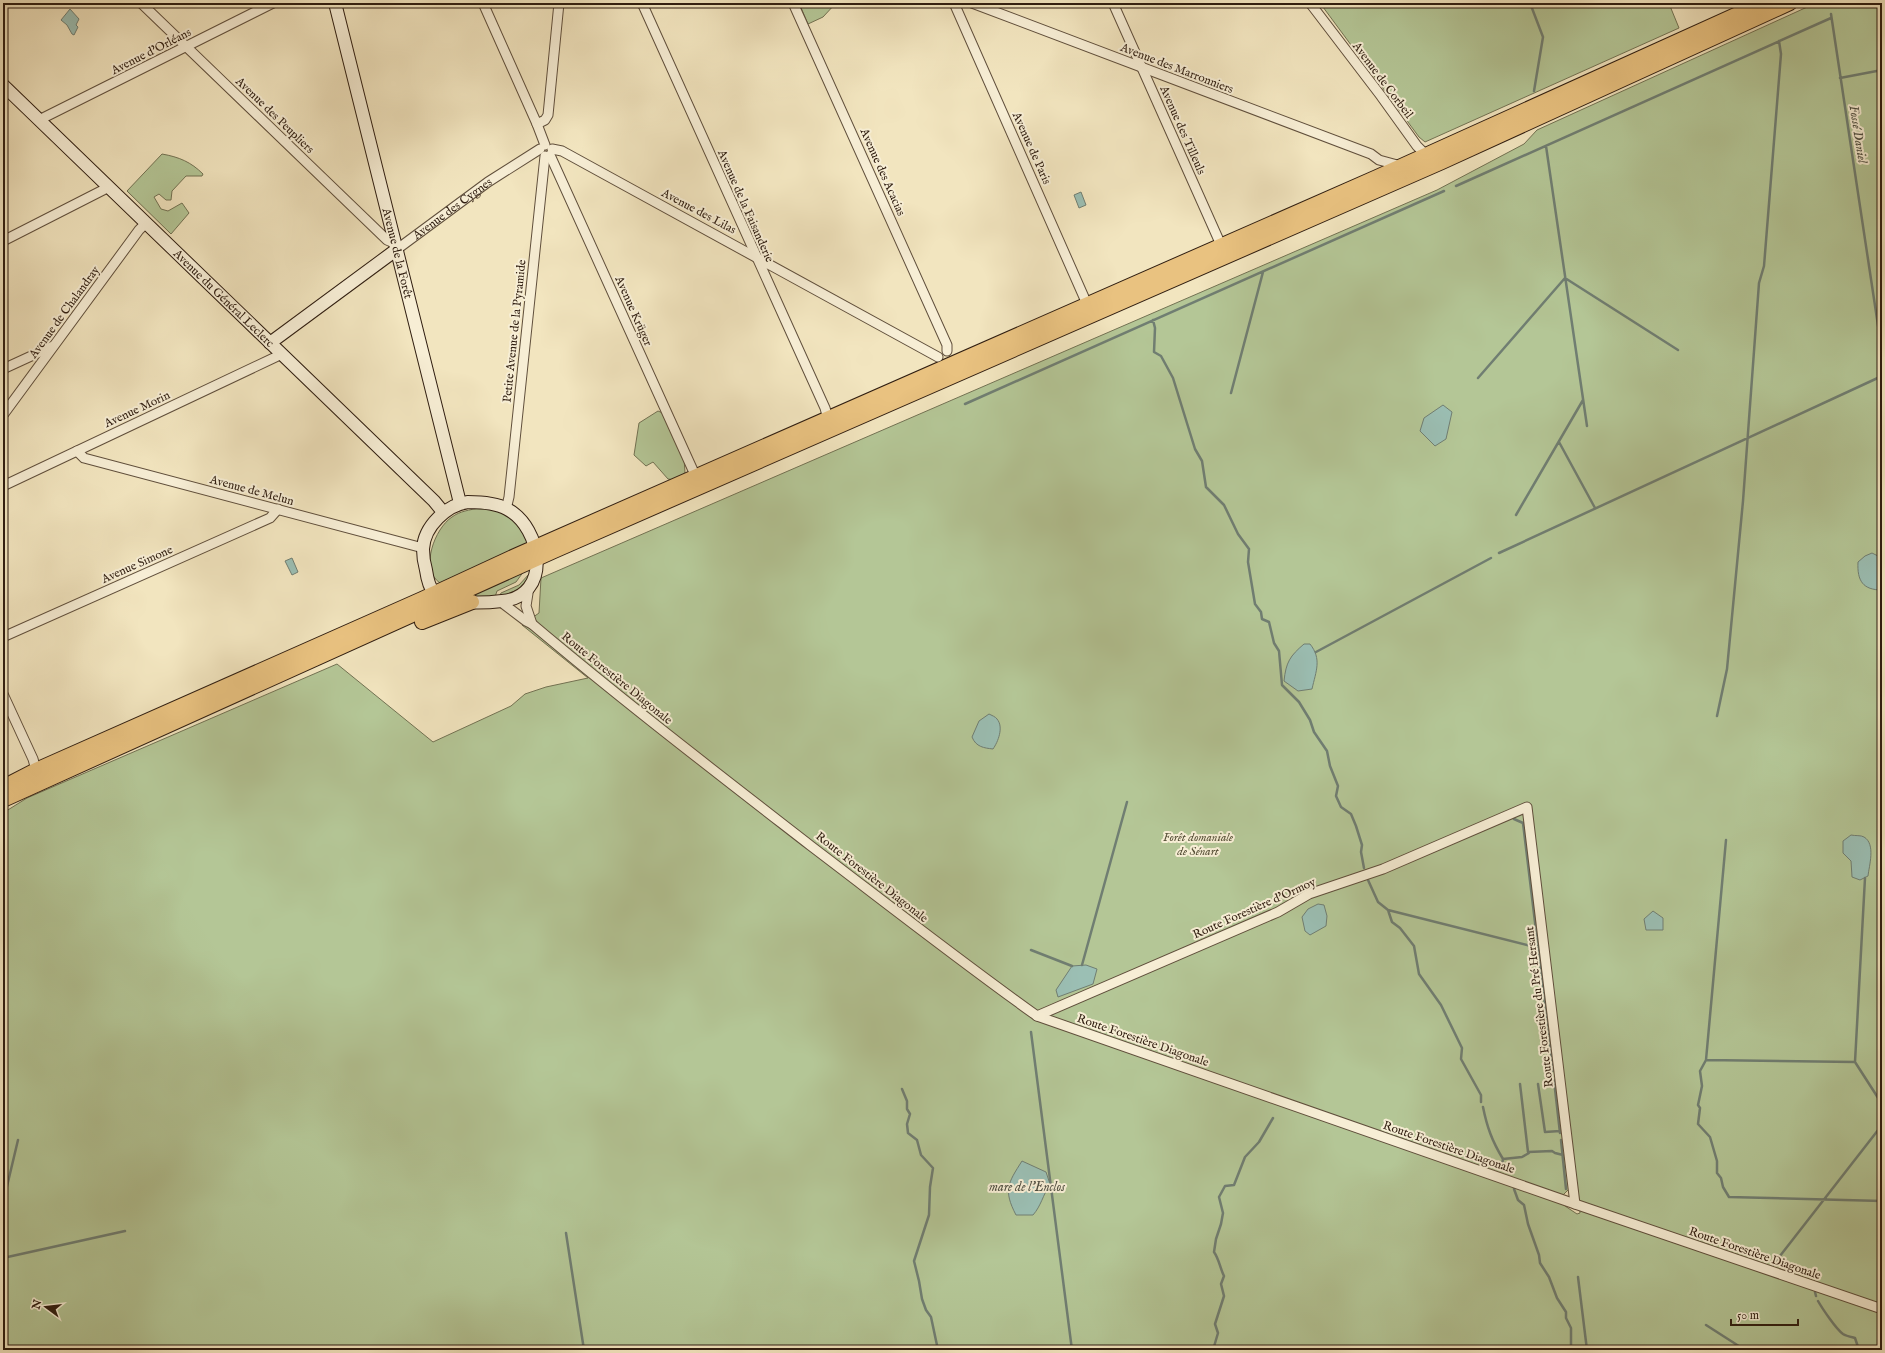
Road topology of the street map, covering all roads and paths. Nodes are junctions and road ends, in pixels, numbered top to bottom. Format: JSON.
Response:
{"nodes":[{"id":1,"x":141,"y":3,"type":"edge"},
{"id":2,"x":273,"y":3,"type":"edge"},
{"id":3,"x":335,"y":3,"type":"edge"},
{"id":4,"x":483,"y":3,"type":"edge"},
{"id":5,"x":559,"y":3,"type":"edge"},
{"id":6,"x":642,"y":3,"type":"edge"},
{"id":7,"x":794,"y":3,"type":"edge"},
{"id":8,"x":954,"y":3,"type":"edge"},
{"id":9,"x":972,"y":3,"type":"edge"},
{"id":10,"x":1113,"y":3,"type":"edge"},
{"id":11,"x":1310,"y":3,"type":"edge"},
{"id":12,"x":1762,"y":3,"type":"edge"},
{"id":13,"x":1790,"y":3,"type":"edge"},
{"id":14,"x":186,"y":46,"type":"junction"},
{"id":15,"x":1142,"y":68,"type":"junction"},
{"id":16,"x":3,"y":86,"type":"edge"},
{"id":17,"x":39,"y":120,"type":"junction"},
{"id":18,"x":537,"y":124,"type":"junction"},
{"id":19,"x":546,"y":151,"type":"junction"},
{"id":20,"x":1425,"y":155,"type":"junction"},
{"id":21,"x":1374,"y":156,"type":"junction"},
{"id":22,"x":1442,"y":162,"type":"junction"},
{"id":23,"x":1401,"y":166,"type":"junction"},
{"id":24,"x":1377,"y":180,"type":"junction"},
{"id":25,"x":109,"y":187,"type":"junction"},
{"id":26,"x":1368,"y":195,"type":"junction"},
{"id":27,"x":146,"y":223,"type":"junction"},
{"id":28,"x":3,"y":241,"type":"edge"},
{"id":29,"x":1221,"y":245,"type":"junction"},
{"id":30,"x":395,"y":247,"type":"junction"},
{"id":31,"x":755,"y":255,"type":"junction"},
{"id":32,"x":1087,"y":304,"type":"junction"},
{"id":33,"x":270,"y":343,"type":"junction"},
{"id":34,"x":54,"y":346,"type":"junction"},
{"id":35,"x":947,"y":351,"type":"junction"},
{"id":36,"x":282,"y":354,"type":"junction"},
{"id":37,"x":938,"y":357,"type":"junction"},
{"id":38,"x":960,"y":360,"type":"junction"},
{"id":39,"x":3,"y":369,"type":"edge"},
{"id":40,"x":935,"y":371,"type":"junction"},
{"id":41,"x":3,"y":415,"type":"edge"},
{"id":42,"x":828,"y":419,"type":"junction"},
{"id":43,"x":77,"y":451,"type":"junction"},
{"id":44,"x":696,"y":477,"type":"junction"},
{"id":45,"x":3,"y":486,"type":"edge"},
{"id":46,"x":460,"y":503,"type":"junction"},
{"id":47,"x":278,"y":509,"type":"junction"},
{"id":48,"x":506,"y":509,"type":"junction"},
{"id":49,"x":443,"y":512,"type":"junction"},
{"id":50,"x":423,"y":548,"type":"junction"},
{"id":51,"x":536,"y":553,"type":"junction"},
{"id":52,"x":528,"y":587,"type":"junction"},
{"id":53,"x":434,"y":593,"type":"junction"},
{"id":54,"x":449,"y":600,"type":"junction"},
{"id":55,"x":472,"y":602,"type":"junction"},
{"id":56,"x":501,"y":602,"type":"junction"},
{"id":57,"x":532,"y":624,"type":"junction"},
{"id":58,"x":386,"y":627,"type":"junction"},
{"id":59,"x":3,"y":636,"type":"edge"},
{"id":60,"x":3,"y":694,"type":"edge"},
{"id":61,"x":34,"y":765,"type":"junction"},
{"id":62,"x":48,"y":779,"type":"junction"},
{"id":63,"x":3,"y":787,"type":"edge"},
{"id":64,"x":3,"y":800,"type":"edge"},
{"id":65,"x":3,"y":807,"type":"edge"},
{"id":66,"x":1527,"y":807,"type":"joint"},
{"id":67,"x":1036,"y":1016,"type":"junction"},
{"id":68,"x":1575,"y":1204,"type":"junction"},
{"id":69,"x":1882,"y":1309,"type":"edge"}],
"edges":[{"from":1,"to":14,"type":"street","name":"Avenue des Peupliers"},
{"from":2,"to":14,"type":"street","name":"Avenue d'Orléans"},
{"from":3,"to":30,"type":"main road","name":"Avenue de la Forêt"},
{"from":4,"to":18,"type":"street","name":"Avenue Krüger"},
{"from":5,"to":18,"type":"street"},
{"from":6,"to":31,"type":"street","name":"Avenue de la Faisanderie"},
{"from":7,"to":35,"type":"street","name":"Avenue des Acacias"},
{"from":8,"to":32,"type":"street","name":"Avenue de Paris"},
{"from":9,"to":15,"type":"street","name":"Avenue des Marronniers"},
{"from":10,"to":15,"type":"street","name":"Avenue des Tilleuls"},
{"from":11,"to":20,"type":"street","name":"Avenue de Corbeil"},
{"from":12,"to":20,"type":"main road"},
{"from":13,"to":22,"type":"main road"},
{"from":14,"to":17,"type":"street","name":"Avenue d'Orléans"},
{"from":14,"to":30,"type":"street","name":"Avenue des Peupliers"},
{"from":15,"to":21,"type":"street","name":"Avenue des Marronniers"},
{"from":15,"to":29,"type":"street","name":"Avenue des Tilleuls"},
{"from":16,"to":17,"type":"main road","name":"Avenue du Général Leclerc"},
{"from":17,"to":25,"type":"main road","name":"Avenue du Général Leclerc"},
{"from":18,"to":19,"type":"street","name":"Avenue Krüger"},
{"from":19,"to":30,"type":"street","name":"Avenue des Cygnes"},
{"from":19,"to":31,"type":"street","name":"Avenue des Lilas"},
{"from":19,"to":44,"type":"street","name":"Avenue Krüger"},
{"from":19,"to":48,"type":"street","name":"Petite Avenue de la Pyramide"},
{"from":20,"to":22,"type":"street"},
{"from":20,"to":23,"type":"main road"},
{"from":21,"to":23,"type":"street","name":"Avenue des Marronniers"},
{"from":21,"to":24,"type":"street"},
{"from":22,"to":26,"type":"main road"},
{"from":23,"to":24,"type":"main road"},
{"from":24,"to":26,"type":"street"},
{"from":24,"to":29,"type":"main road"},
{"from":25,"to":27,"type":"main road","name":"Avenue du Général Leclerc"},
{"from":25,"to":28,"type":"street"},
{"from":26,"to":51,"type":"main road"},
{"from":27,"to":33,"type":"main road","name":"Avenue du Général Leclerc"},
{"from":27,"to":34,"type":"street","name":"Avenue de Chalandray"},
{"from":29,"to":32,"type":"main road"},
{"from":30,"to":33,"type":"main road","name":"Avenue des Cygnes"},
{"from":30,"to":46,"type":"main road","name":"Avenue de la Forêt"},
{"from":31,"to":37,"type":"street","name":"Avenue des Lilas"},
{"from":31,"to":42,"type":"street","name":"Avenue de la Faisanderie"},
{"from":32,"to":38,"type":"main road"},
{"from":33,"to":36,"type":"main road","name":"Avenue du Général Leclerc"},
{"from":34,"to":39,"type":"street"},
{"from":34,"to":41,"type":"street","name":"Avenue de Chalandray"},
{"from":35,"to":37,"type":"street"},
{"from":35,"to":38,"type":"street"},
{"from":36,"to":43,"type":"street","name":"Avenue Morin"},
{"from":36,"to":49,"type":"main road","name":"Avenue du Général Leclerc"},
{"from":37,"to":40,"type":"street"},
{"from":38,"to":40,"type":"main road"},
{"from":40,"to":42,"type":"main road"},
{"from":42,"to":44,"type":"main road"},
{"from":43,"to":45,"type":"street","name":"Avenue Morin"},
{"from":43,"to":47,"type":"street","name":"Avenue de Melun"},
{"from":44,"to":51,"type":"main road"},
{"from":46,"to":48,"type":"main road"},
{"from":46,"to":49,"type":"main road"},
{"from":47,"to":50,"type":"street","name":"Avenue de Melun"},
{"from":47,"to":59,"type":"street","name":"Avenue Simone"},
{"from":48,"to":51,"type":"main road"},
{"from":49,"to":50,"type":"main road"},
{"from":50,"to":53,"type":"main road"},
{"from":51,"to":52,"type":"main road"},
{"from":51,"to":53,"type":"main road"},
{"from":51,"to":54,"type":"main road"},
{"from":52,"to":56,"type":"main road"},
{"from":52,"to":57,"type":"street"},
{"from":53,"to":54,"type":"main road"},
{"from":53,"to":61,"type":"main road"},
{"from":54,"to":55,"type":"main road"},
{"from":54,"to":58,"type":"main road"},
{"from":55,"to":56,"type":"main road"},
{"from":55,"to":58,"type":"main road"},
{"from":56,"to":57,"type":"street","name":"Route Forestière Diagonale"},
{"from":57,"to":67,"type":"street","name":"Route Forestière Diagonale"},
{"from":58,"to":62,"type":"main road"},
{"from":60,"to":61,"type":"street"},
{"from":61,"to":63,"type":"main road"},
{"from":62,"to":64,"type":"main road"},
{"from":62,"to":65,"type":"main road"},
{"from":66,"to":67,"type":"street","name":"Route Forestière d'Ormoy"},
{"from":66,"to":68,"type":"street","name":"Route Forestière du Pré Hersant"},
{"from":67,"to":68,"type":"street","name":"Route Forestière Diagonale"},
{"from":68,"to":69,"type":"street","name":"Route Forestière Diagonale"}]}
